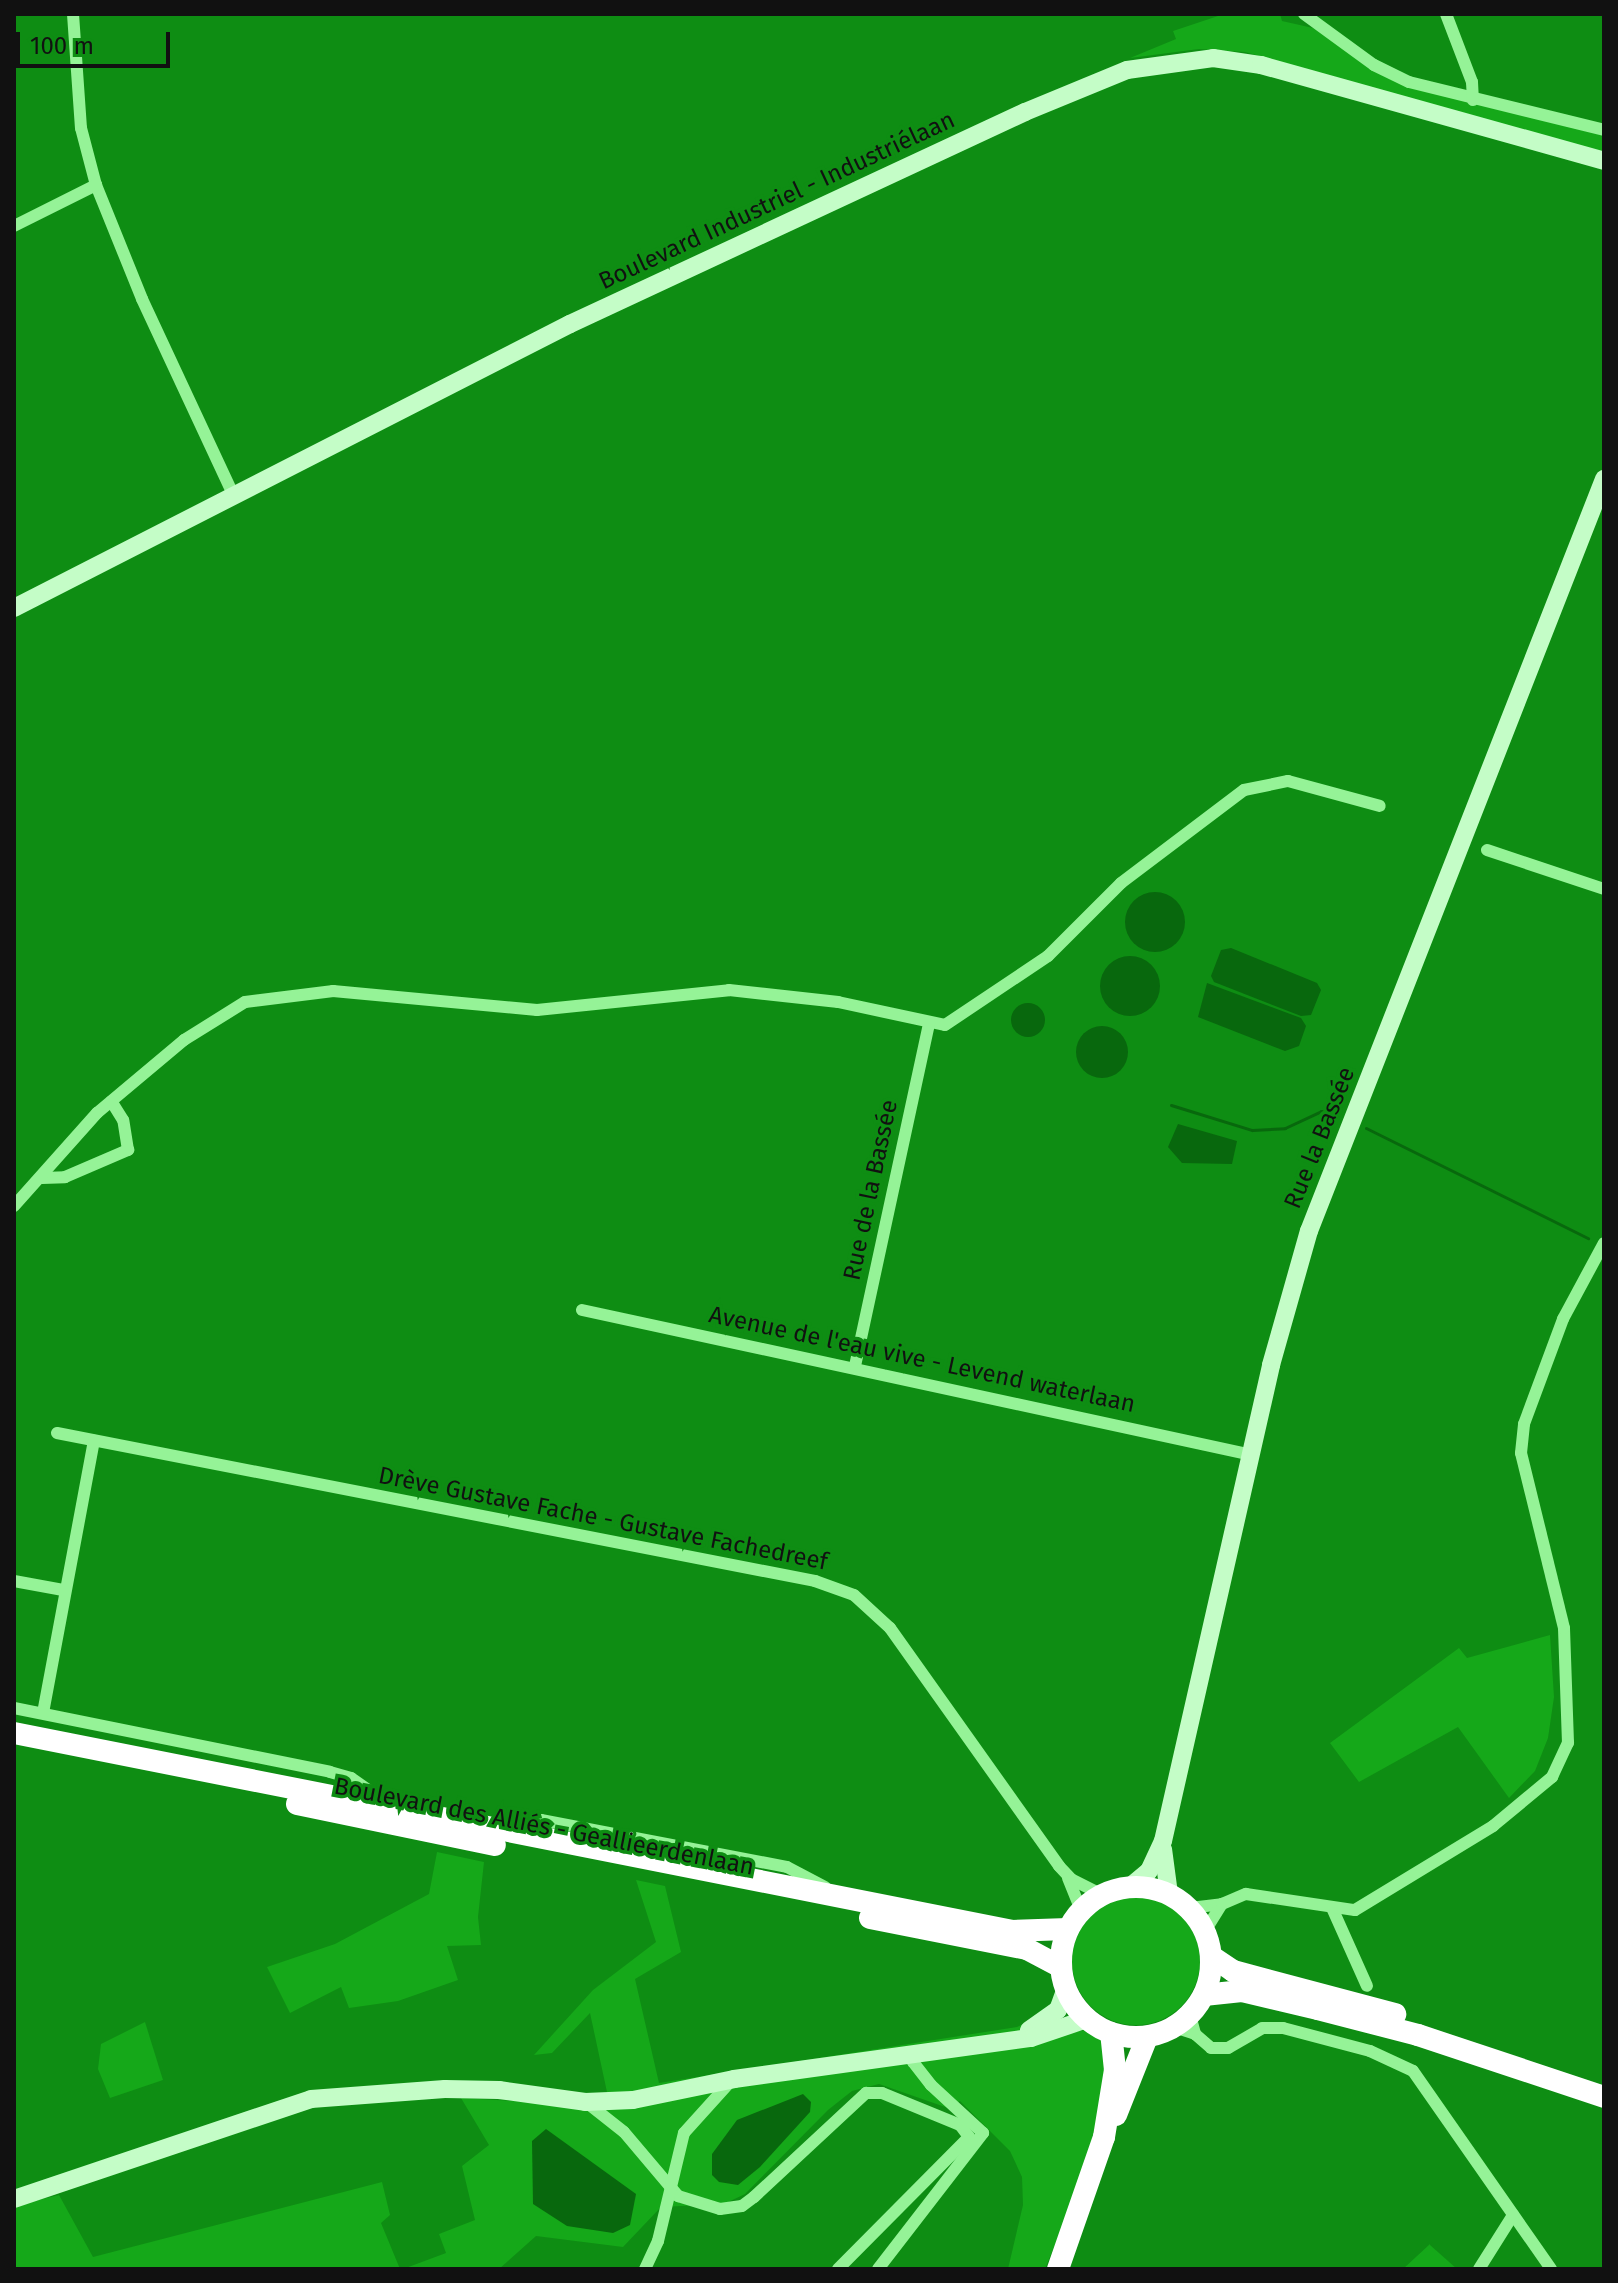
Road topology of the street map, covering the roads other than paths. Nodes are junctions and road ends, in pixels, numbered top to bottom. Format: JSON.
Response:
{"nodes":[{"id":1,"x":73,"y":14,"type":"edge"},
{"id":2,"x":1304,"y":14,"type":"edge"},
{"id":3,"x":1446,"y":14,"type":"edge"},
{"id":4,"x":1473,"y":100,"type":"junction"},
{"id":5,"x":1604,"y":130,"type":"edge"},
{"id":6,"x":1604,"y":161,"type":"edge"},
{"id":7,"x":96,"y":185,"type":"junction"},
{"id":8,"x":14,"y":226,"type":"edge"},
{"id":9,"x":1604,"y":479,"type":"edge"},
{"id":10,"x":233,"y":494,"type":"junction"},
{"id":11,"x":14,"y":608,"type":"edge"},
{"id":12,"x":1380,"y":806,"type":"dead end"},
{"id":13,"x":1487,"y":850,"type":"dead end"},
{"id":14,"x":1604,"y":889,"type":"edge"},
{"id":15,"x":929,"y":1023,"type":"junction"},
{"id":16,"x":111,"y":1101,"type":"junction"},
{"id":17,"x":42,"y":1178,"type":"junction"},
{"id":18,"x":14,"y":1206,"type":"edge"},
{"id":19,"x":1604,"y":1243,"type":"edge"},
{"id":20,"x":582,"y":1310,"type":"dead end"},
{"id":21,"x":855,"y":1366,"type":"junction"},
{"id":22,"x":57,"y":1433,"type":"dead end"},
{"id":23,"x":94,"y":1441,"type":"junction"},
{"id":24,"x":1252,"y":1455,"type":"junction"},
{"id":25,"x":14,"y":1581,"type":"edge"},
{"id":26,"x":63,"y":1590,"type":"junction"},
{"id":27,"x":14,"y":1708,"type":"edge"},
{"id":28,"x":43,"y":1713,"type":"junction"},
{"id":29,"x":14,"y":1733,"type":"edge"},
{"id":30,"x":14,"y":1747,"type":"edge"},
{"id":31,"x":389,"y":1806,"type":"junction"},
{"id":32,"x":1163,"y":1841,"type":"junction"},
{"id":33,"x":1064,"y":1872,"type":"junction"},
{"id":34,"x":1131,"y":1886,"type":"junction"},
{"id":35,"x":1101,"y":1894,"type":"junction"},
{"id":36,"x":1169,"y":1894,"type":"junction"},
{"id":37,"x":1208,"y":1907,"type":"junction"},
{"id":38,"x":1333,"y":1910,"type":"junction"},
{"id":39,"x":1075,"y":1920,"type":"junction"},
{"id":40,"x":1211,"y":1956,"type":"junction"},
{"id":41,"x":1063,"y":1977,"type":"junction"},
{"id":42,"x":1367,"y":1986,"type":"dead end"},
{"id":43,"x":1204,"y":1995,"type":"junction"},
{"id":44,"x":1087,"y":2019,"type":"junction"},
{"id":45,"x":1186,"y":2025,"type":"junction"},
{"id":46,"x":1111,"y":2033,"type":"junction"},
{"id":47,"x":1147,"y":2037,"type":"junction"},
{"id":48,"x":1008,"y":2039,"type":"junction"},
{"id":49,"x":913,"y":2054,"type":"junction"},
{"id":50,"x":734,"y":2079,"type":"junction"},
{"id":51,"x":1604,"y":2082,"type":"edge"},
{"id":52,"x":1604,"y":2097,"type":"edge"},
{"id":53,"x":585,"y":2102,"type":"junction"},
{"id":54,"x":1104,"y":2137,"type":"junction"},
{"id":55,"x":973,"y":2139,"type":"junction"},
{"id":56,"x":669,"y":2187,"type":"junction"},
{"id":57,"x":14,"y":2199,"type":"edge"},
{"id":58,"x":1513,"y":2215,"type":"junction"},
{"id":59,"x":645,"y":2269,"type":"edge"},
{"id":60,"x":838,"y":2269,"type":"edge"},
{"id":61,"x":878,"y":2269,"type":"edge"},
{"id":62,"x":1058,"y":2269,"type":"edge"},
{"id":63,"x":1479,"y":2269,"type":"edge"},
{"id":64,"x":1551,"y":2269,"type":"edge"}],
"edges":[{"from":1,"to":7,"type":"street"},
{"from":2,"to":4,"type":"street"},
{"from":3,"to":4,"type":"street"},
{"from":4,"to":5,"type":"street"},
{"from":6,"to":10,"type":"main road","name":"Boulevard Industriel - Industriélaan"},
{"from":7,"to":8,"type":"street"},
{"from":7,"to":10,"type":"street"},
{"from":9,"to":24,"type":"main road","name":"Rue la Bassée"},
{"from":10,"to":11,"type":"main road","name":"Boulevard Industriel - Industriélaan"},
{"from":12,"to":15,"type":"street"},
{"from":13,"to":14,"type":"street"},
{"from":15,"to":16,"type":"street"},
{"from":15,"to":21,"type":"street","name":"Rue de la Bassée"},
{"from":16,"to":17,"type":"street"},
{"from":16,"to":17,"type":"street"},
{"from":17,"to":18,"type":"street"},
{"from":19,"to":38,"type":"street"},
{"from":20,"to":21,"type":"street","name":"Avenue de l'eau vive - Levend waterlaan"},
{"from":21,"to":24,"type":"street","name":"Avenue de l'eau vive - Levend waterlaan"},
{"from":22,"to":23,"type":"street","name":"Drève Gustave Fache - Gustave Fachedreef"},
{"from":23,"to":26,"type":"street"},
{"from":23,"to":33,"type":"street","name":"Drève Gustave Fache - Gustave Fachedreef"},
{"from":24,"to":32,"type":"main road","name":"Rue la Bassée"},
{"from":25,"to":26,"type":"street"},
{"from":26,"to":28,"type":"street"},
{"from":27,"to":28,"type":"street"},
{"from":28,"to":31,"type":"street"},
{"from":29,"to":31,"type":"highway","name":"Boulevard des Alliés - Geallieerdenlaan"},
{"from":30,"to":41,"type":"highway","name":"Boulevard des Alliés - Geallieerdenlaan"},
{"from":31,"to":39,"type":"highway","name":"Boulevard des Alliés - Geallieerdenlaan"},
{"from":32,"to":34,"type":"main road","name":"Rue la Bassée"},
{"from":32,"to":36,"type":"main road","name":"Rue la Bassée"},
{"from":33,"to":35,"type":"street","name":"Drève Gustave Fache - Gustave Fachedreef"},
{"from":33,"to":39,"type":"street","name":"Drève Gustave Fache - Gustave Fachedreef"},
{"from":34,"to":35,"type":"highway"},
{"from":34,"to":36,"type":"highway"},
{"from":35,"to":39,"type":"highway"},
{"from":36,"to":37,"type":"highway"},
{"from":37,"to":38,"type":"street"},
{"from":37,"to":40,"type":"highway"},
{"from":38,"to":42,"type":"street"},
{"from":39,"to":41,"type":"highway"},
{"from":40,"to":43,"type":"highway"},
{"from":40,"to":51,"type":"highway"},
{"from":41,"to":44,"type":"highway"},
{"from":41,"to":48,"type":"main road"},
{"from":43,"to":45,"type":"highway"},
{"from":43,"to":52,"type":"highway"},
{"from":44,"to":46,"type":"highway"},
{"from":44,"to":48,"type":"main road"},
{"from":45,"to":47,"type":"highway"},
{"from":45,"to":58,"type":"street"},
{"from":46,"to":47,"type":"highway"},
{"from":46,"to":54,"type":"highway"},
{"from":47,"to":54,"type":"highway"},
{"from":48,"to":49,"type":"main road"},
{"from":49,"to":50,"type":"main road"},
{"from":49,"to":55,"type":"street"},
{"from":50,"to":53,"type":"main road"},
{"from":50,"to":56,"type":"street"},
{"from":53,"to":56,"type":"street"},
{"from":53,"to":57,"type":"main road"},
{"from":54,"to":62,"type":"highway"},
{"from":55,"to":56,"type":"street"},
{"from":55,"to":60,"type":"street"},
{"from":55,"to":61,"type":"street"},
{"from":56,"to":59,"type":"street"},
{"from":58,"to":63,"type":"street"},
{"from":58,"to":64,"type":"street"}]}
